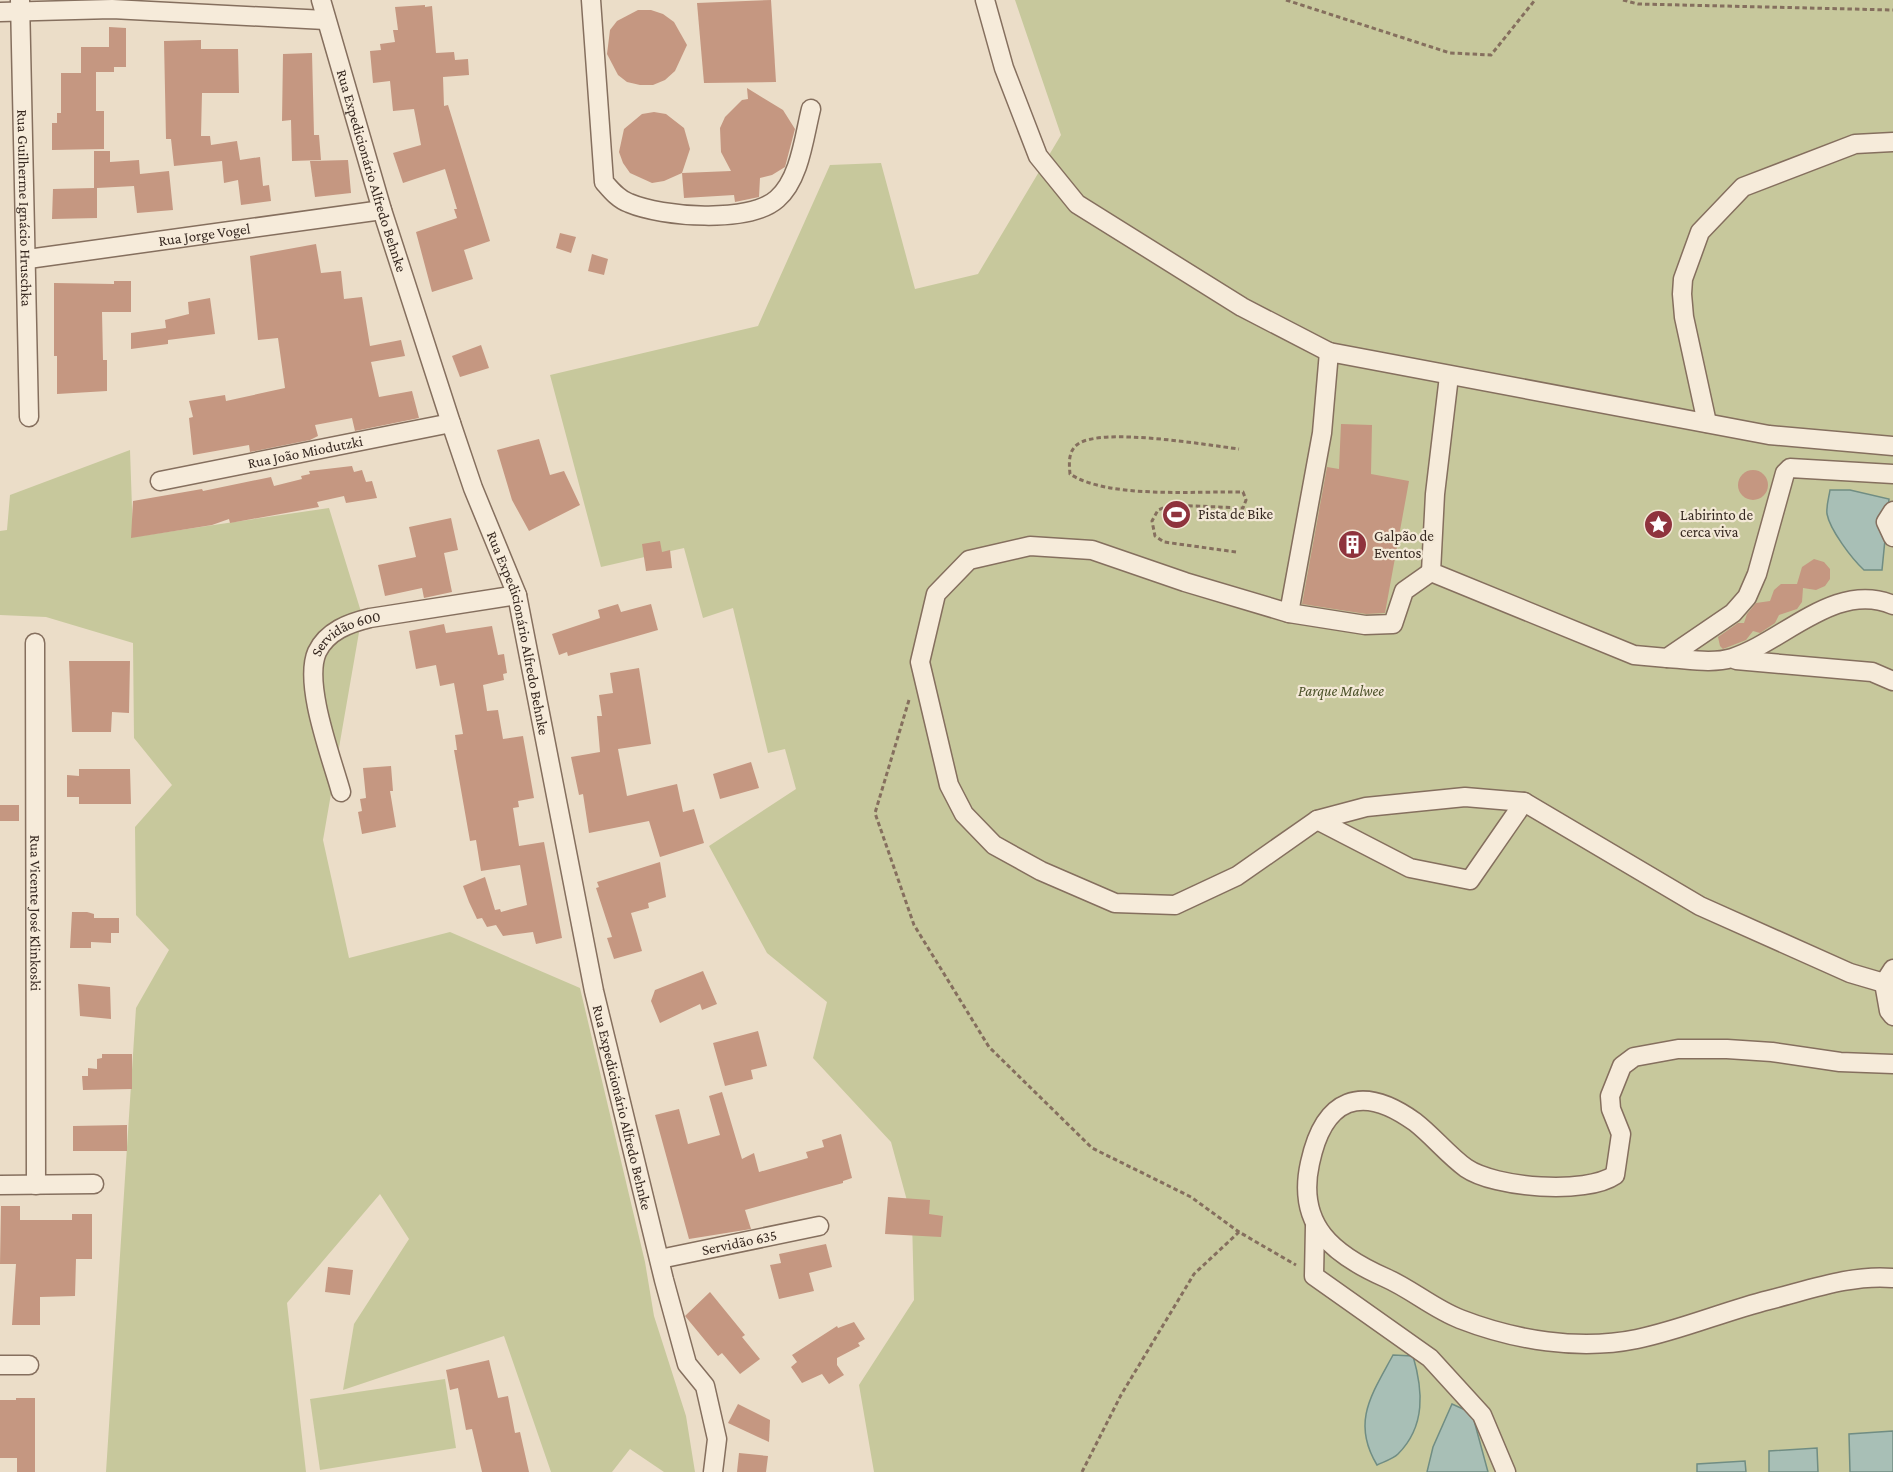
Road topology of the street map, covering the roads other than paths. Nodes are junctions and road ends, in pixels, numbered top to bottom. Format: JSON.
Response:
{"nodes":[{"id":1,"x":321,"y":0,"type":"edge"},
{"id":2,"x":591,"y":0,"type":"edge"},
{"id":3,"x":985,"y":0,"type":"edge"},
{"id":4,"x":20,"y":6,"type":"edge"},
{"id":5,"x":0,"y":12,"type":"edge"},
{"id":6,"x":325,"y":20,"type":"junction"},
{"id":7,"x":811,"y":109,"type":"dead end"},
{"id":8,"x":1893,"y":142,"type":"edge"},
{"id":9,"x":382,"y":210,"type":"junction"},
{"id":10,"x":28,"y":259,"type":"junction"},
{"id":11,"x":1329,"y":352,"type":"junction"},
{"id":12,"x":1449,"y":376,"type":"junction"},
{"id":13,"x":29,"y":417,"type":"dead end"},
{"id":14,"x":451,"y":423,"type":"junction"},
{"id":15,"x":1707,"y":423,"type":"junction"},
{"id":16,"x":1893,"y":446,"type":"edge"},
{"id":17,"x":1893,"y":474,"type":"edge"},
{"id":18,"x":160,"y":481,"type":"dead end"},
{"id":19,"x":1893,"y":511,"type":"edge"},
{"id":20,"x":1893,"y":537,"type":"edge"},
{"id":21,"x":1431,"y":572,"type":"junction"},
{"id":22,"x":517,"y":596,"type":"junction"},
{"id":23,"x":1893,"y":596,"type":"edge"},
{"id":24,"x":1893,"y":605,"type":"edge"},
{"id":25,"x":1289,"y":613,"type":"junction"},
{"id":26,"x":35,"y":643,"type":"dead end"},
{"id":27,"x":1667,"y":658,"type":"junction"},
{"id":28,"x":1728,"y":659,"type":"junction"},
{"id":29,"x":1893,"y":681,"type":"edge"},
{"id":30,"x":341,"y":792,"type":"dead end"},
{"id":31,"x":1524,"y":802,"type":"junction"},
{"id":32,"x":1317,"y":820,"type":"junction"},
{"id":33,"x":1888,"y":976,"type":"edge"},
{"id":34,"x":1893,"y":1016,"type":"edge"},
{"id":35,"x":1893,"y":1064,"type":"edge"},
{"id":36,"x":93,"y":1184,"type":"dead end"},
{"id":37,"x":0,"y":1185,"type":"edge"},
{"id":38,"x":36,"y":1185,"type":"junction"},
{"id":39,"x":819,"y":1226,"type":"dead end"},
{"id":40,"x":1315,"y":1226,"type":"junction"},
{"id":41,"x":660,"y":1259,"type":"junction"},
{"id":42,"x":1893,"y":1278,"type":"edge"},
{"id":43,"x":0,"y":1365,"type":"edge"},
{"id":44,"x":29,"y":1365,"type":"dead end"},
{"id":45,"x":713,"y":1472,"type":"edge"},
{"id":46,"x":1506,"y":1472,"type":"edge"}],
"edges":[{"from":1,"to":6,"type":"street","name":"Rua Expedicionário Alfredo Behnke"},
{"from":2,"to":7,"type":"street"},
{"from":3,"to":11,"type":"street"},
{"from":4,"to":5,"type":"street"},
{"from":4,"to":6,"type":"street"},
{"from":4,"to":10,"type":"street","name":"Rua Guilherme Ignácio Hruschka"},
{"from":6,"to":9,"type":"street","name":"Rua Expedicionário Alfredo Behnke"},
{"from":8,"to":15,"type":"street"},
{"from":9,"to":10,"type":"street","name":"Rua Jorge Vogel"},
{"from":9,"to":14,"type":"street","name":"Rua Expedicionário Alfredo Behnke"},
{"from":10,"to":13,"type":"street","name":"Rua Guilherme Ignácio Hruschka"},
{"from":11,"to":12,"type":"street"},
{"from":11,"to":25,"type":"street"},
{"from":12,"to":15,"type":"street"},
{"from":12,"to":21,"type":"street"},
{"from":14,"to":18,"type":"street","name":"Rua João Miodutzki"},
{"from":14,"to":22,"type":"street","name":"Rua Expedicionário Alfredo Behnke"},
{"from":15,"to":16,"type":"street"},
{"from":17,"to":27,"type":"street"},
{"from":19,"to":20,"type":"street"},
{"from":21,"to":25,"type":"street"},
{"from":21,"to":27,"type":"street"},
{"from":22,"to":30,"type":"street","name":"Servidão 600"},
{"from":22,"to":41,"type":"street","name":"Rua Expedicionário Alfredo Behnke"},
{"from":23,"to":24,"type":"street"},
{"from":24,"to":28,"type":"street"},
{"from":25,"to":32,"type":"street"},
{"from":26,"to":38,"type":"street","name":"Rua Vicente José Klinkoski"},
{"from":27,"to":28,"type":"street"},
{"from":28,"to":29,"type":"street"},
{"from":31,"to":32,"type":"street"},
{"from":31,"to":32,"type":"street"},
{"from":31,"to":33,"type":"street"},
{"from":33,"to":34,"type":"street"},
{"from":35,"to":40,"type":"street"},
{"from":36,"to":38,"type":"street"},
{"from":37,"to":38,"type":"street"},
{"from":39,"to":41,"type":"street","name":"Servidão 635"},
{"from":40,"to":42,"type":"street"},
{"from":40,"to":46,"type":"street"},
{"from":41,"to":45,"type":"street","name":"Rua Expedicionário Alfredo Behnke"},
{"from":43,"to":44,"type":"street"}]}
